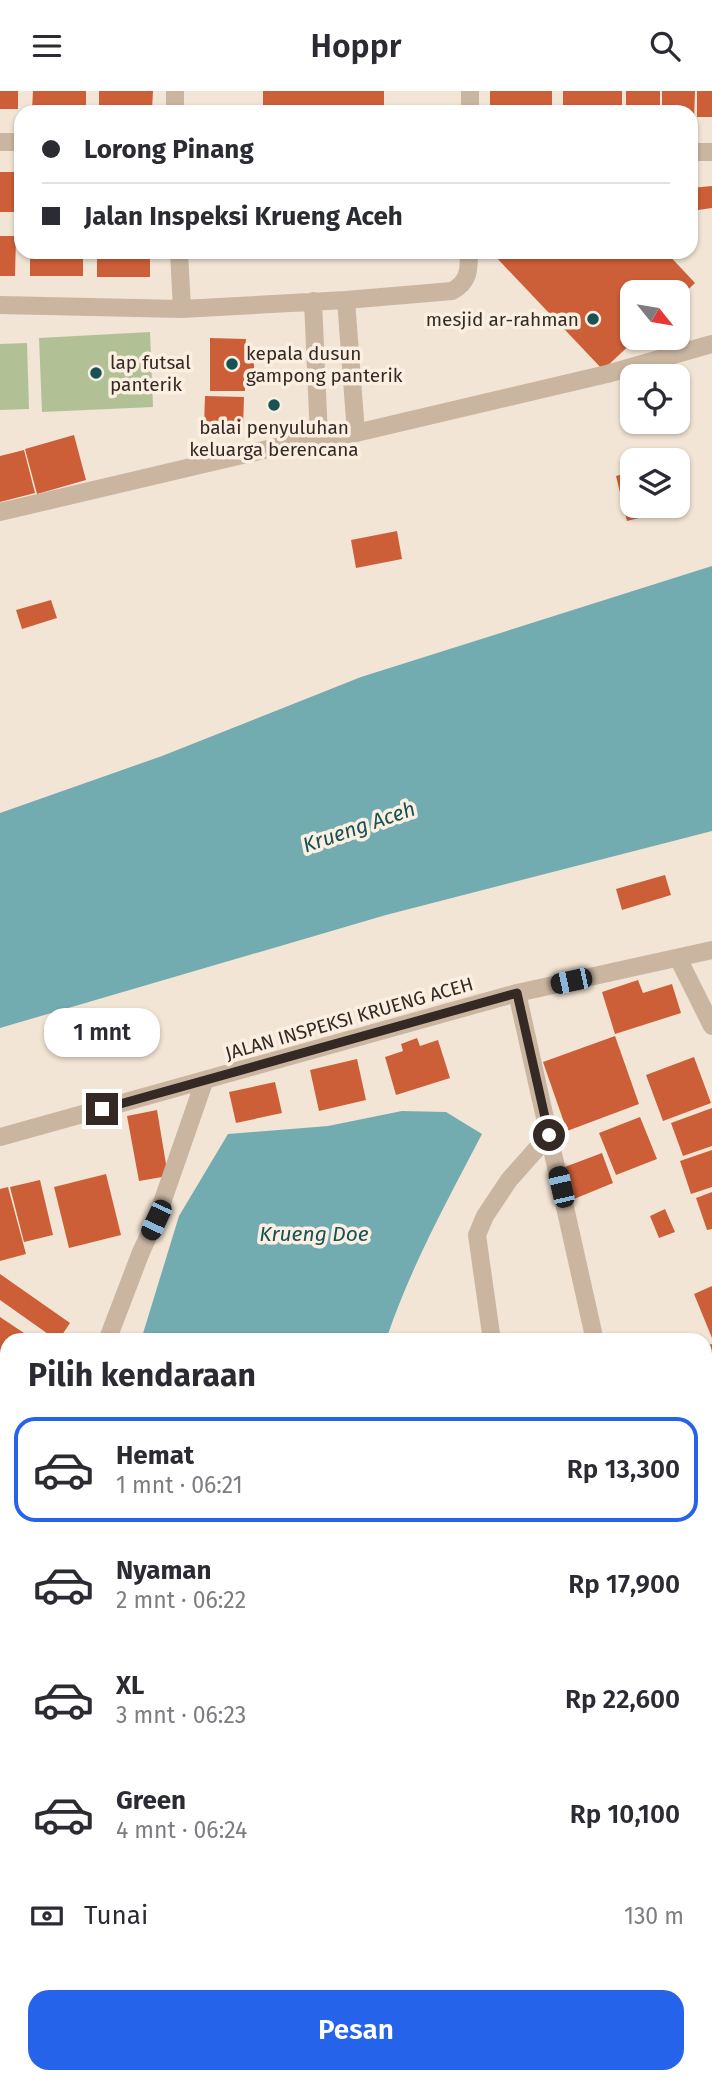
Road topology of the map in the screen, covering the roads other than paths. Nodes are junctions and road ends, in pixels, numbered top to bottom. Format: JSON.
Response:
{"nodes":[{"id":1,"x":179,"y":259,"type":"edge"},
{"id":2,"x":469,"y":259,"type":"edge"},
{"id":3,"x":345,"y":300,"type":"junction"},
{"id":4,"x":313,"y":301,"type":"junction"},
{"id":5,"x":0,"y":305,"type":"edge"},
{"id":6,"x":182,"y":309,"type":"junction"},
{"id":7,"x":712,"y":344,"type":"edge"},
{"id":8,"x":356,"y":433,"type":"junction"},
{"id":9,"x":319,"y":437,"type":"junction"},
{"id":10,"x":0,"y":512,"type":"edge"},
{"id":11,"x":712,"y":950,"type":"edge"},
{"id":12,"x":678,"y":958,"type":"junction"},
{"id":13,"x":517,"y":993,"type":"junction"},
{"id":14,"x":712,"y":1026,"type":"edge"},
{"id":15,"x":204,"y":1081,"type":"junction"},
{"id":16,"x":549,"y":1135,"type":"junction"},
{"id":17,"x":0,"y":1137,"type":"edge"},
{"id":18,"x":110,"y":1333,"type":"edge"},
{"id":19,"x":491,"y":1333,"type":"edge"},
{"id":20,"x":594,"y":1333,"type":"edge"}],
"edges":[{"from":1,"to":6,"type":"street"},
{"from":2,"to":3,"type":"street"},
{"from":3,"to":4,"type":"street"},
{"from":3,"to":8,"type":"street"},
{"from":4,"to":6,"type":"street"},
{"from":4,"to":9,"type":"street"},
{"from":5,"to":6,"type":"street"},
{"from":7,"to":8,"type":"street"},
{"from":8,"to":9,"type":"street"},
{"from":9,"to":10,"type":"street"},
{"from":11,"to":12,"type":"street","name":"JALAN INSPEKSI KRUENG ACEH"},
{"from":12,"to":13,"type":"street","name":"JALAN INSPEKSI KRUENG ACEH"},
{"from":12,"to":14,"type":"street"},
{"from":13,"to":15,"type":"street","name":"JALAN INSPEKSI KRUENG ACEH"},
{"from":13,"to":16,"type":"street"},
{"from":15,"to":17,"type":"street","name":"JALAN INSPEKSI KRUENG ACEH"},
{"from":15,"to":18,"type":"street"},
{"from":16,"to":19,"type":"street"},
{"from":16,"to":20,"type":"street"}]}
